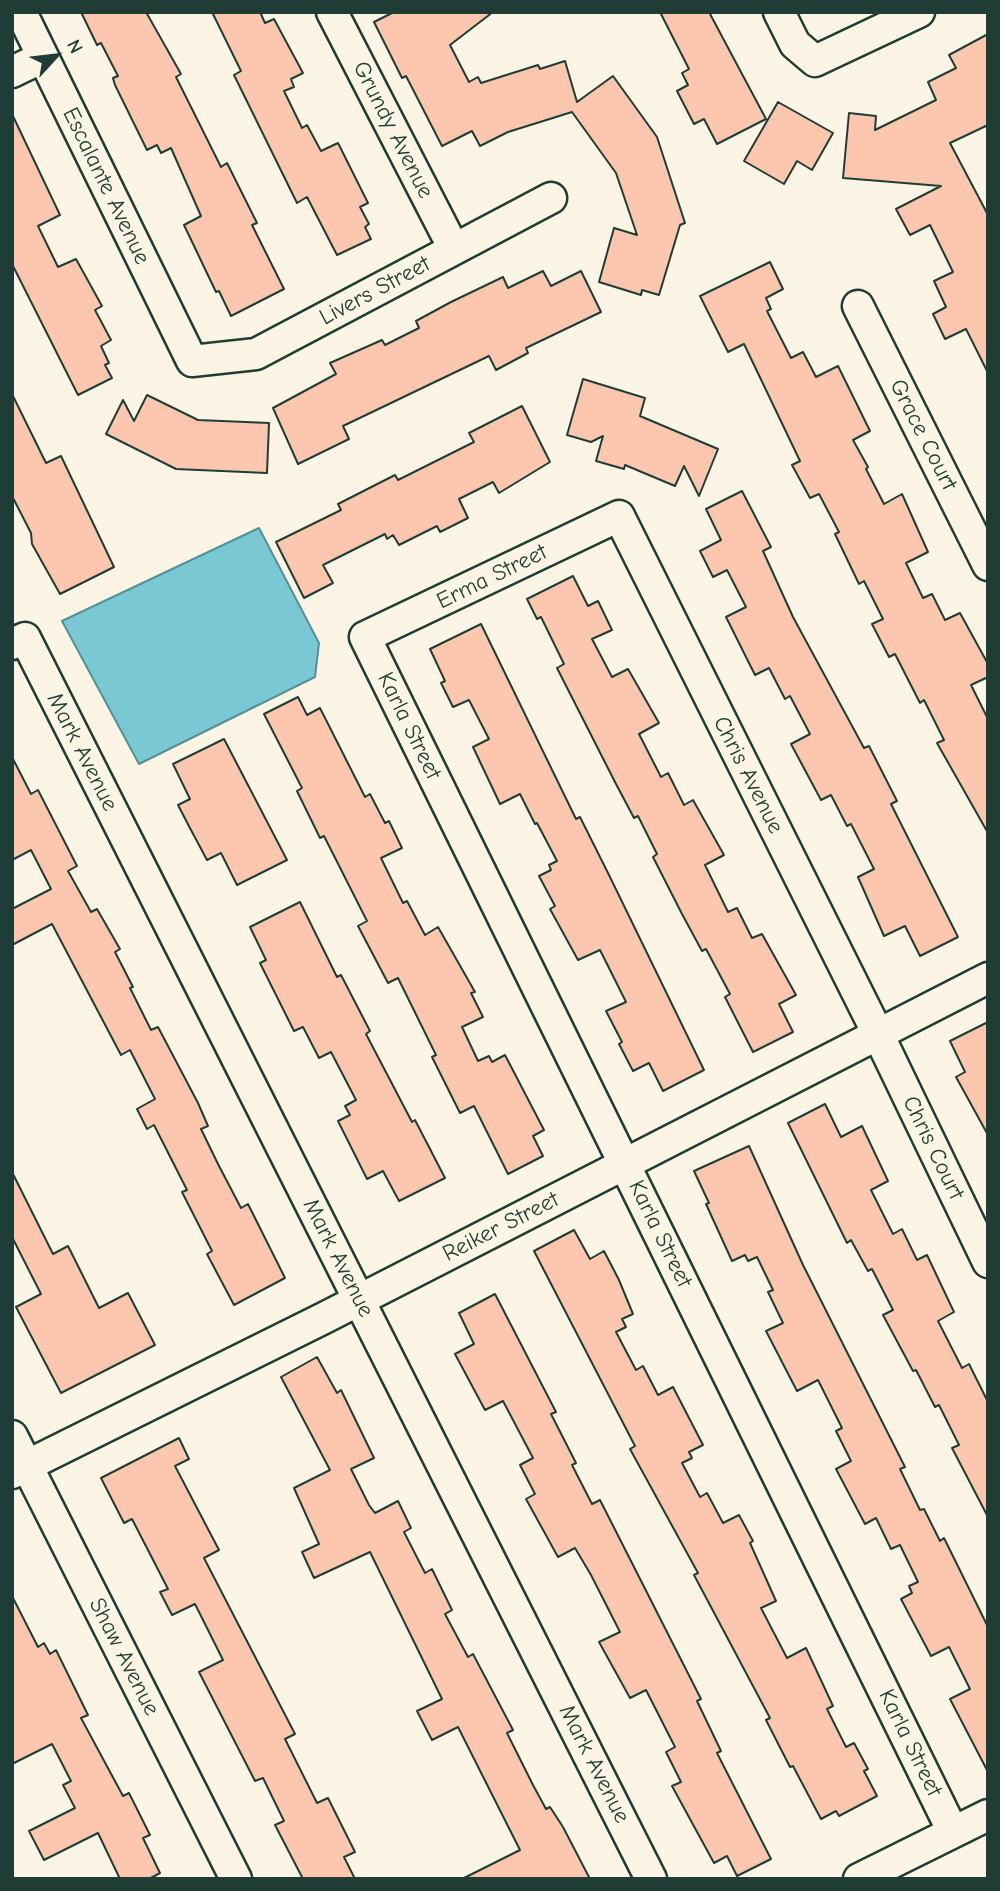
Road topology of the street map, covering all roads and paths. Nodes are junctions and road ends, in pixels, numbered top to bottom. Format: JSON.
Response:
{"nodes":[{"id":1,"x":21,"y":12,"type":"edge"},
{"id":2,"x":332,"y":12,"type":"edge"},
{"id":3,"x":779,"y":12,"type":"edge"},
{"id":4,"x":919,"y":12,"type":"edge"},
{"id":5,"x":43,"y":57,"type":"junction"},
{"id":6,"x":12,"y":72,"type":"edge"},
{"id":7,"x":551,"y":198,"type":"dead end"},
{"id":8,"x":454,"y":249,"type":"junction"},
{"id":9,"x":858,"y":306,"type":"dead end"},
{"id":10,"x":192,"y":361,"type":"joint"},
{"id":11,"x":619,"y":516,"type":"joint"},
{"id":12,"x":988,"y":565,"type":"edge"},
{"id":13,"x":365,"y":637,"type":"joint"},
{"id":14,"x":16,"y":642,"type":"edge"},
{"id":15,"x":988,"y":978,"type":"edge"},
{"id":16,"x":878,"y":1034,"type":"junction"},
{"id":17,"x":625,"y":1164,"type":"junction"},
{"id":18,"x":988,"y":1262,"type":"edge"},
{"id":19,"x":359,"y":1300,"type":"junction"},
{"id":20,"x":12,"y":1436,"type":"edge"},
{"id":21,"x":20,"y":1469,"type":"edge"},
{"id":22,"x":988,"y":1815,"type":"edge"},
{"id":23,"x":953,"y":1832,"type":"junction"},
{"id":24,"x":236,"y":1879,"type":"edge"},
{"id":25,"x":651,"y":1879,"type":"edge"},
{"id":26,"x":859,"y":1879,"type":"edge"}],
"edges":[{"from":1,"to":5,"type":"street","name":"Escalante Avenue"},
{"from":2,"to":8,"type":"street","name":"Grundy Avenue"},
{"from":3,"to":4,"type":"street"},
{"from":5,"to":6,"type":"street"},
{"from":5,"to":10,"type":"street","name":"Escalante Avenue"},
{"from":7,"to":8,"type":"street","name":"Livers Street"},
{"from":8,"to":10,"type":"street","name":"Livers Street"},
{"from":9,"to":12,"type":"street","name":"Grace Court"},
{"from":11,"to":13,"type":"street","name":"Erma Street"},
{"from":11,"to":16,"type":"street","name":"Chris Avenue"},
{"from":13,"to":17,"type":"street","name":"Karla Street"},
{"from":14,"to":19,"type":"street","name":"Mark Avenue"},
{"from":15,"to":16,"type":"street","name":"Reiker Street"},
{"from":16,"to":17,"type":"street","name":"Reiker Street"},
{"from":16,"to":18,"type":"street","name":"Chris Court"},
{"from":17,"to":19,"type":"street","name":"Reiker Street"},
{"from":17,"to":23,"type":"street","name":"Karla Street"},
{"from":19,"to":21,"type":"street","name":"Reiker Street"},
{"from":19,"to":25,"type":"street","name":"Mark Avenue"},
{"from":20,"to":21,"type":"street","name":"Shaw Avenue"},
{"from":21,"to":24,"type":"street","name":"Shaw Avenue"},
{"from":22,"to":23,"type":"street"},
{"from":23,"to":26,"type":"street"}]}
